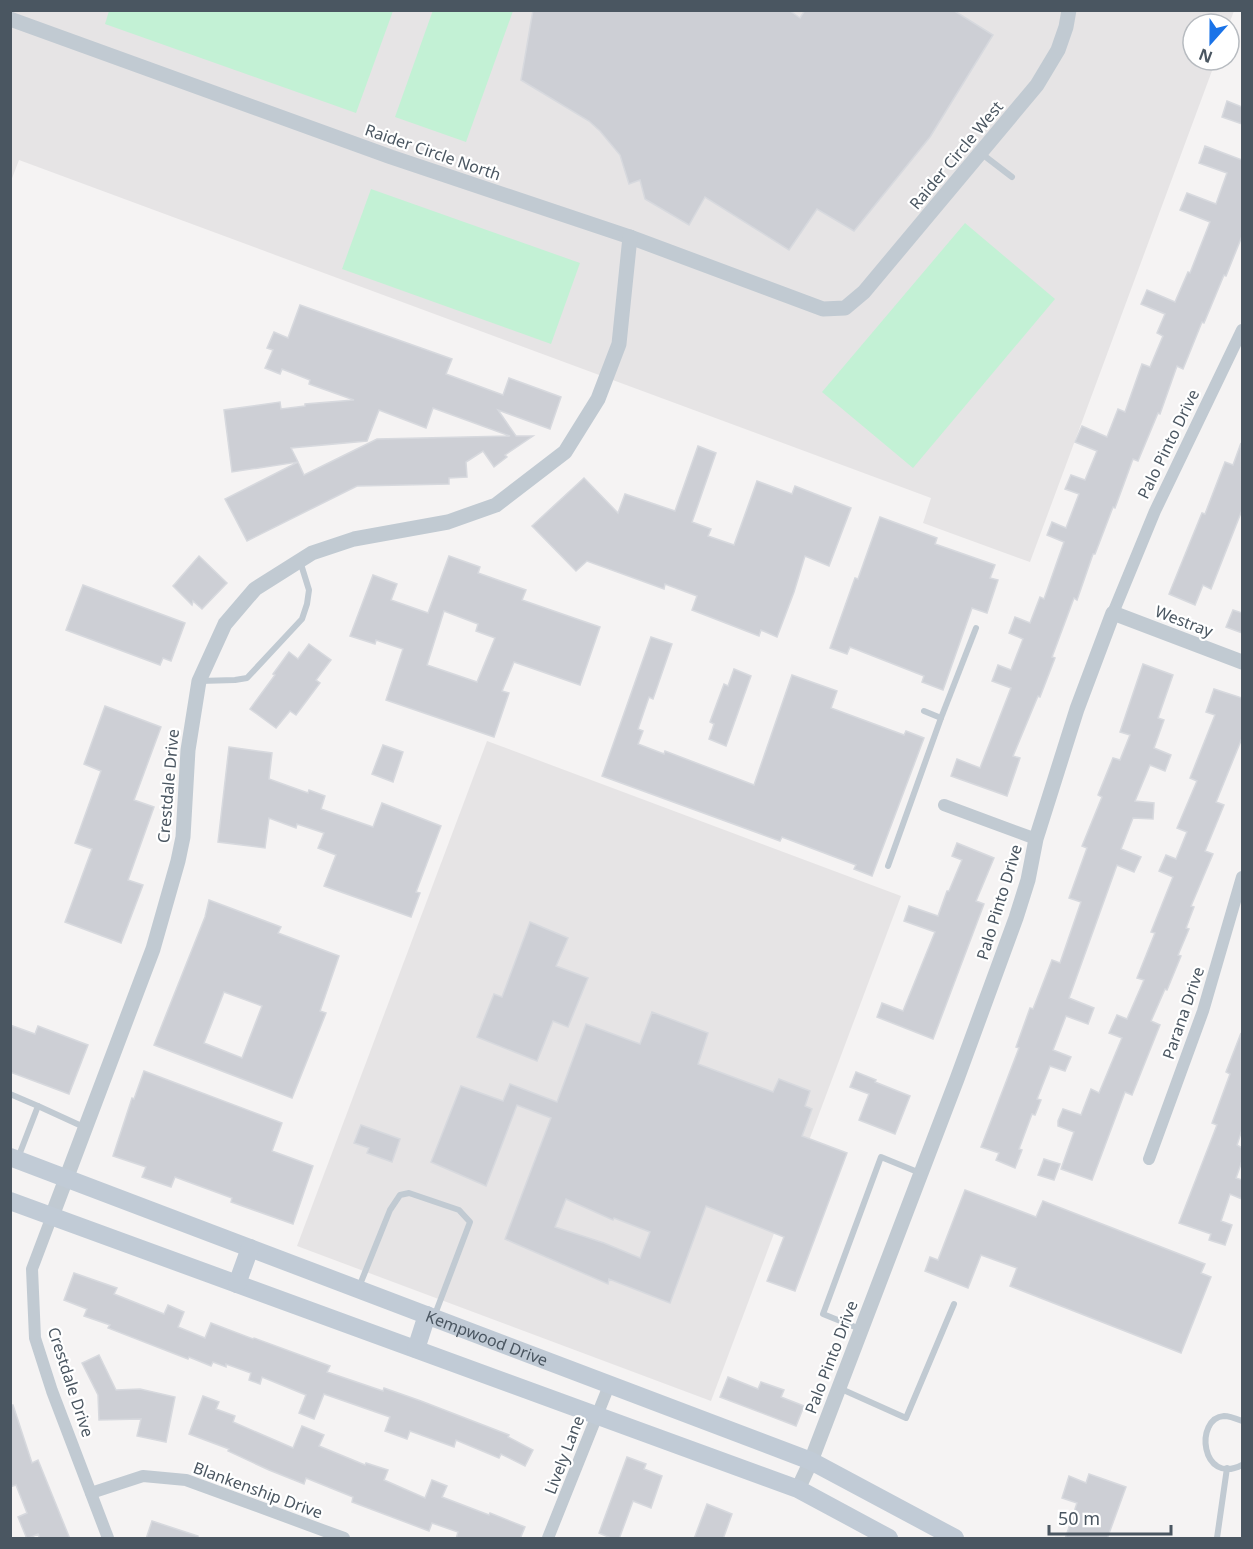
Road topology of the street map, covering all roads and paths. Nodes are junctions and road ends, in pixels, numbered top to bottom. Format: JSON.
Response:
{"nodes":[{"id":1,"x":1069,"y":10,"type":"edge"},
{"id":2,"x":10,"y":19,"type":"edge"},
{"id":3,"x":981,"y":154,"type":"junction"},
{"id":4,"x":1012,"y":177,"type":"dead end"},
{"id":5,"x":630,"y":237,"type":"junction"},
{"id":6,"x":845,"y":308,"type":"joint"},
{"id":7,"x":1242,"y":330,"type":"edge"},
{"id":8,"x":299,"y":561,"type":"junction"},
{"id":9,"x":1113,"y":613,"type":"junction"},
{"id":10,"x":975,"y":628,"type":"dead end"},
{"id":11,"x":1242,"y":662,"type":"edge"},
{"id":12,"x":199,"y":681,"type":"junction"},
{"id":13,"x":924,"y":711,"type":"dead end"},
{"id":14,"x":941,"y":718,"type":"junction"},
{"id":15,"x":944,"y":805,"type":"dead end"},
{"id":16,"x":1036,"y":839,"type":"junction"},
{"id":17,"x":888,"y":866,"type":"dead end"},
{"id":18,"x":1242,"y":877,"type":"edge"},
{"id":19,"x":10,"y":1094,"type":"edge"},
{"id":20,"x":38,"y":1106,"type":"junction"},
{"id":21,"x":86,"y":1128,"type":"junction"},
{"id":22,"x":14,"y":1158,"type":"edge"},
{"id":23,"x":1149,"y":1159,"type":"dead end"},
{"id":24,"x":920,"y":1173,"type":"junction"},
{"id":25,"x":67,"y":1180,"type":"junction"},
{"id":26,"x":10,"y":1201,"type":"edge"},
{"id":27,"x":52,"y":1216,"type":"junction"},
{"id":28,"x":250,"y":1248,"type":"junction"},
{"id":29,"x":237,"y":1284,"type":"junction"},
{"id":30,"x":358,"y":1289,"type":"junction"},
{"id":31,"x":954,"y":1304,"type":"dead end"},
{"id":32,"x":431,"y":1316,"type":"junction"},
{"id":33,"x":861,"y":1329,"type":"junction"},
{"id":34,"x":416,"y":1349,"type":"junction"},
{"id":35,"x":610,"y":1383,"type":"junction"},
{"id":36,"x":839,"y":1388,"type":"junction"},
{"id":37,"x":597,"y":1415,"type":"junction"},
{"id":38,"x":1242,"y":1421,"type":"edge"},
{"id":39,"x":811,"y":1461,"type":"junction"},
{"id":40,"x":1242,"y":1465,"type":"edge"},
{"id":41,"x":1227,"y":1468,"type":"junction"},
{"id":42,"x":798,"y":1489,"type":"junction"},
{"id":43,"x":91,"y":1493,"type":"junction"},
{"id":44,"x":108,"y":1539,"type":"edge"},
{"id":45,"x":344,"y":1539,"type":"edge"},
{"id":46,"x":548,"y":1539,"type":"edge"},
{"id":47,"x":889,"y":1539,"type":"edge"},
{"id":48,"x":955,"y":1539,"type":"edge"},
{"id":49,"x":1217,"y":1539,"type":"edge"}],
"edges":[{"from":1,"to":3,"type":"street","name":"Raider Circle West"},
{"from":2,"to":5,"type":"street","name":"Raider Circle North"},
{"from":3,"to":4,"type":"lane"},
{"from":3,"to":6,"type":"street","name":"Raider Circle West"},
{"from":5,"to":6,"type":"street","name":"Raider Circle North"},
{"from":5,"to":8,"type":"street","name":"Crestdale Drive"},
{"from":7,"to":9,"type":"street","name":"Palo Pinto Drive"},
{"from":8,"to":12,"type":"street","name":"Crestdale Drive"},
{"from":8,"to":12,"type":"lane"},
{"from":9,"to":11,"type":"street","name":"Westray"},
{"from":9,"to":16,"type":"street","name":"Palo Pinto Drive"},
{"from":10,"to":14,"type":"lane"},
{"from":12,"to":21,"type":"street","name":"Crestdale Drive"},
{"from":13,"to":14,"type":"lane"},
{"from":14,"to":17,"type":"lane"},
{"from":15,"to":16,"type":"street"},
{"from":16,"to":24,"type":"street","name":"Palo Pinto Drive"},
{"from":18,"to":23,"type":"street","name":"Parana Drive"},
{"from":19,"to":20,"type":"lane"},
{"from":20,"to":21,"type":"lane"},
{"from":20,"to":22,"type":"lane"},
{"from":21,"to":25,"type":"street","name":"Crestdale Drive"},
{"from":22,"to":25,"type":"main road","name":"Kempwood Drive"},
{"from":24,"to":33,"type":"street","name":"Palo Pinto Drive"},
{"from":24,"to":33,"type":"lane"},
{"from":25,"to":27,"type":"street","name":"Crestdale Drive"},
{"from":25,"to":28,"type":"main road","name":"Kempwood Drive"},
{"from":26,"to":27,"type":"main road"},
{"from":27,"to":29,"type":"main road"},
{"from":27,"to":43,"type":"street","name":"Crestdale Drive"},
{"from":28,"to":29,"type":"main road"},
{"from":28,"to":30,"type":"main road","name":"Kempwood Drive"},
{"from":29,"to":34,"type":"main road"},
{"from":30,"to":32,"type":"main road","name":"Kempwood Drive"},
{"from":30,"to":32,"type":"lane"},
{"from":31,"to":36,"type":"lane"},
{"from":32,"to":34,"type":"main road"},
{"from":32,"to":35,"type":"main road","name":"Kempwood Drive"},
{"from":33,"to":36,"type":"street","name":"Palo Pinto Drive"},
{"from":34,"to":37,"type":"main road"},
{"from":35,"to":37,"type":"street","name":"Lively Lane"},
{"from":35,"to":39,"type":"main road","name":"Kempwood Drive"},
{"from":36,"to":39,"type":"street","name":"Palo Pinto Drive"},
{"from":37,"to":42,"type":"main road"},
{"from":37,"to":46,"type":"street","name":"Lively Lane"},
{"from":38,"to":41,"type":"lane"},
{"from":39,"to":42,"type":"street","name":"Palo Pinto Drive"},
{"from":39,"to":48,"type":"main road","name":"Kempwood Drive"},
{"from":40,"to":41,"type":"lane"},
{"from":41,"to":49,"type":"lane"},
{"from":42,"to":47,"type":"main road"},
{"from":43,"to":44,"type":"street","name":"Crestdale Drive"},
{"from":43,"to":45,"type":"street","name":"Blankenship Drive"}]}
